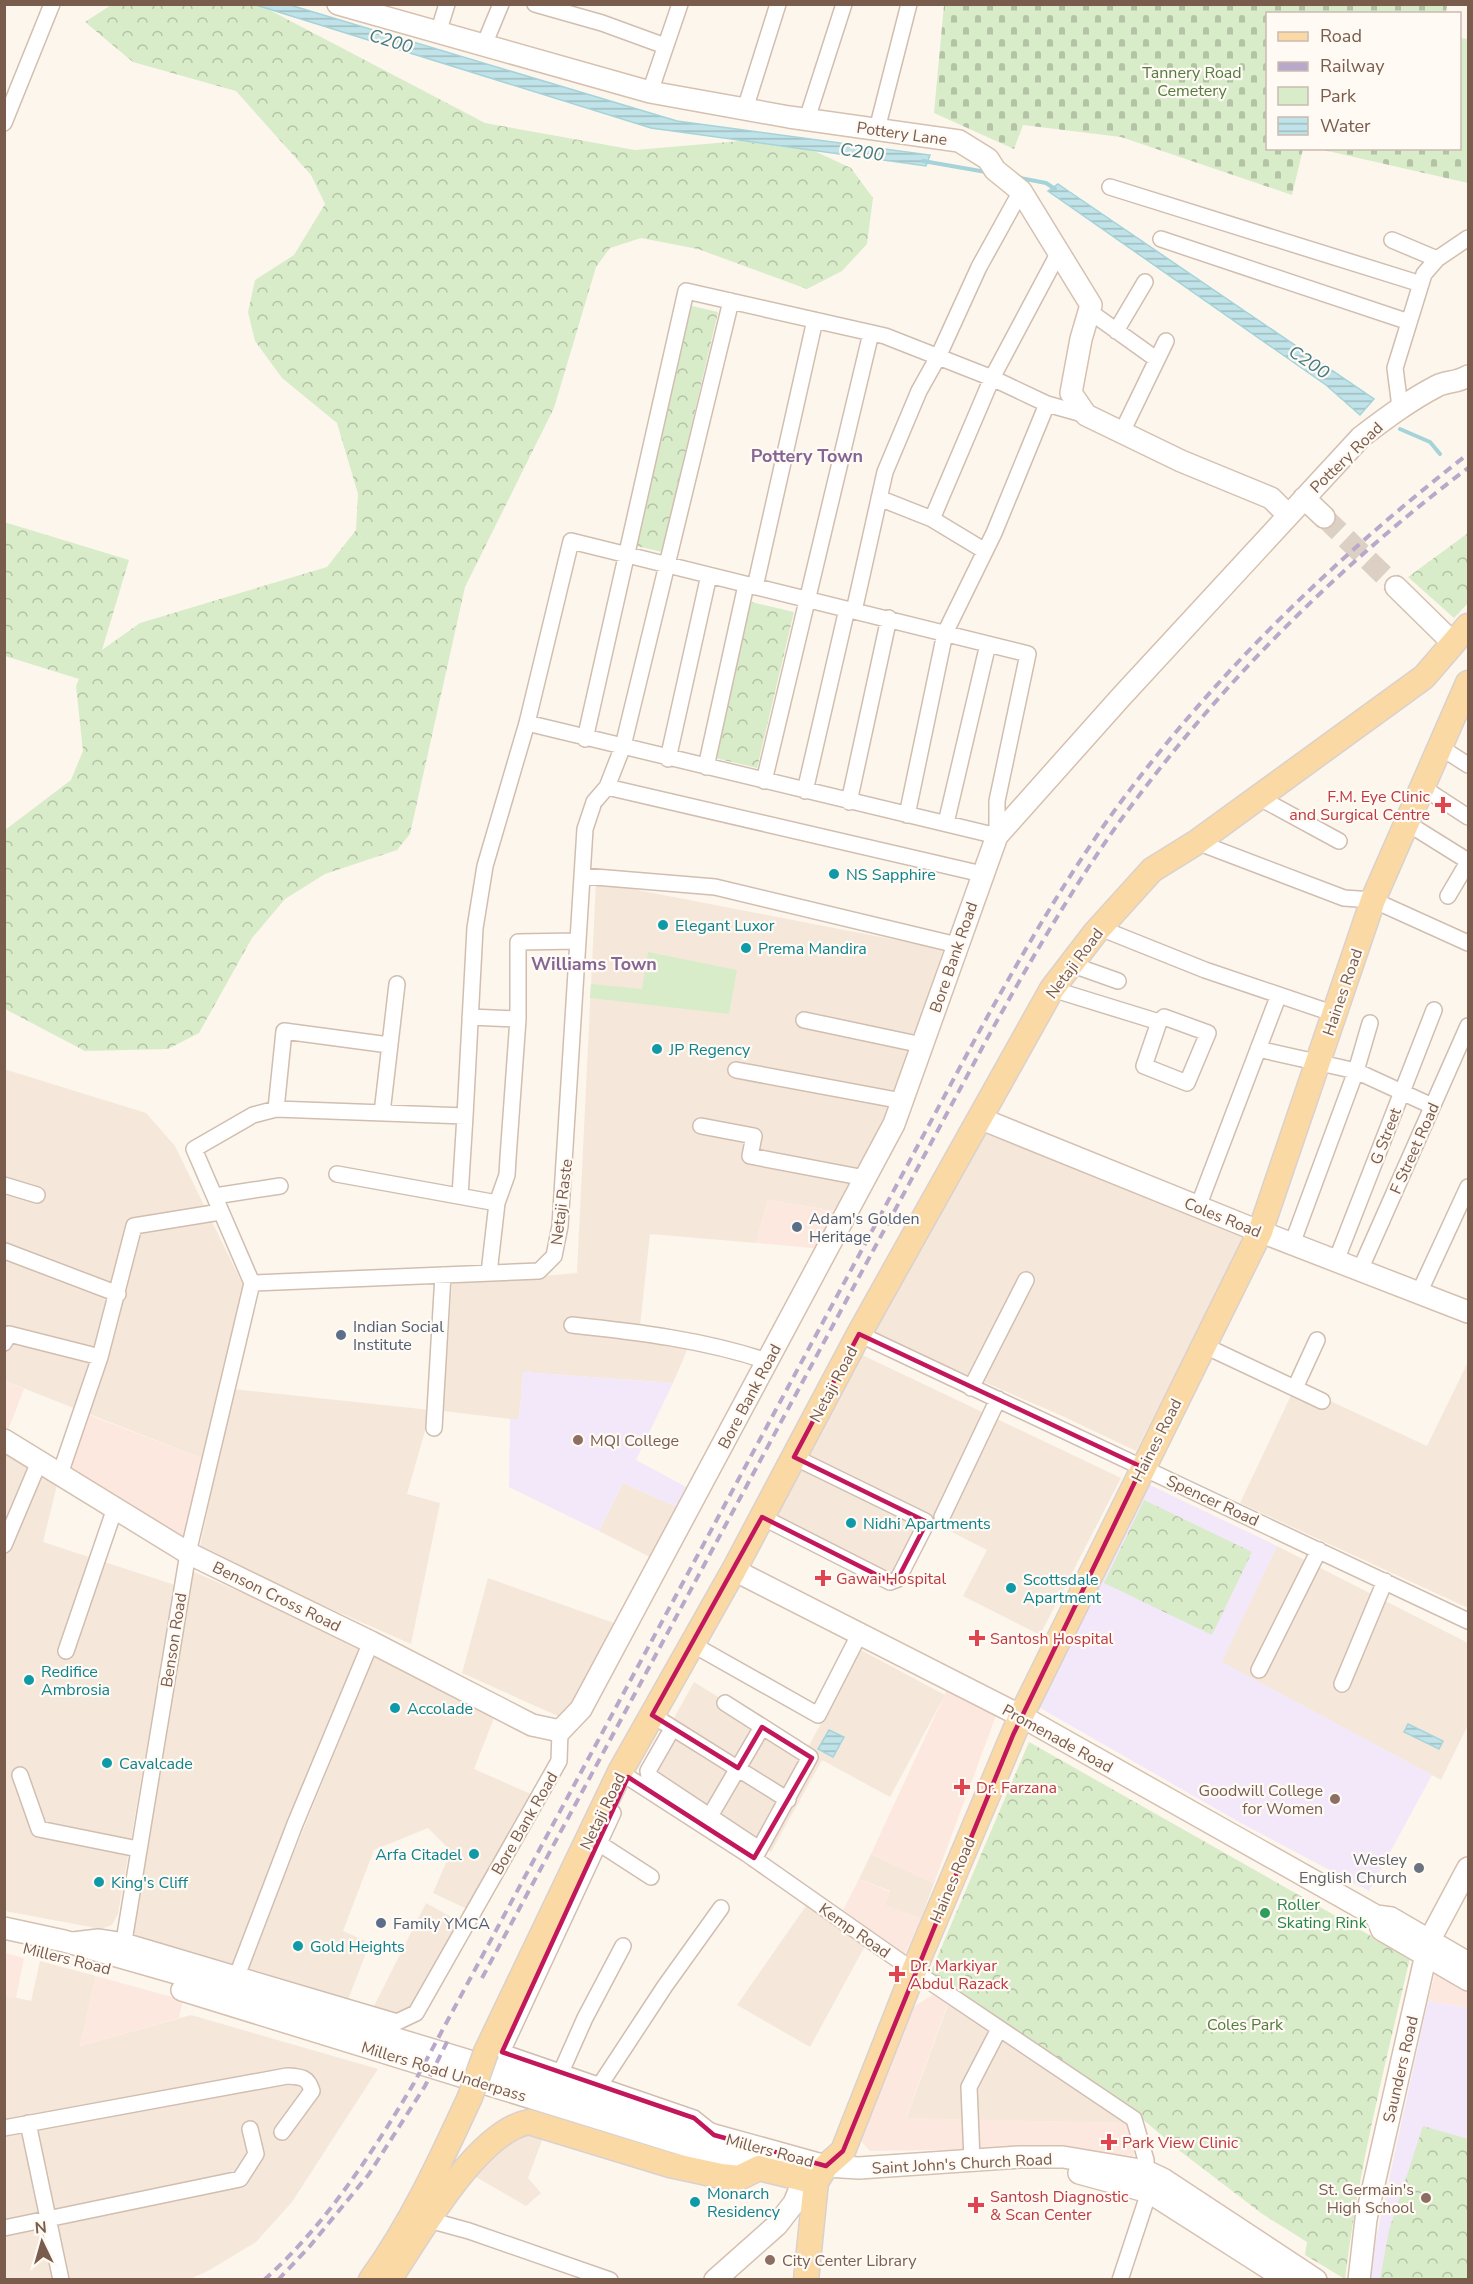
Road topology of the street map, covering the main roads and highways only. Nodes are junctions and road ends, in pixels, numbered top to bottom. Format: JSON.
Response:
{"nodes":[{"id":1,"x":1461,"y":634,"type":"edge"},
{"id":2,"x":1424,"y":677,"type":"junction"},
{"id":3,"x":1466,"y":697,"type":"edge"},
{"id":4,"x":811,"y":2174,"type":"junction"},
{"id":5,"x":371,"y":2280,"type":"edge"},
{"id":6,"x":389,"y":2280,"type":"edge"},
{"id":7,"x":806,"y":2280,"type":"edge"}],
"edges":[{"from":1,"to":2,"type":"main road","name":"Netaji Road"},
{"from":2,"to":3,"type":"main road"},
{"from":2,"to":5,"type":"main road","name":"Netaji Road","bridge":true},
{"from":3,"to":4,"type":"main road","name":"Haines Road"},
{"from":4,"to":6,"type":"main road"},
{"from":4,"to":7,"type":"main road"}]}
